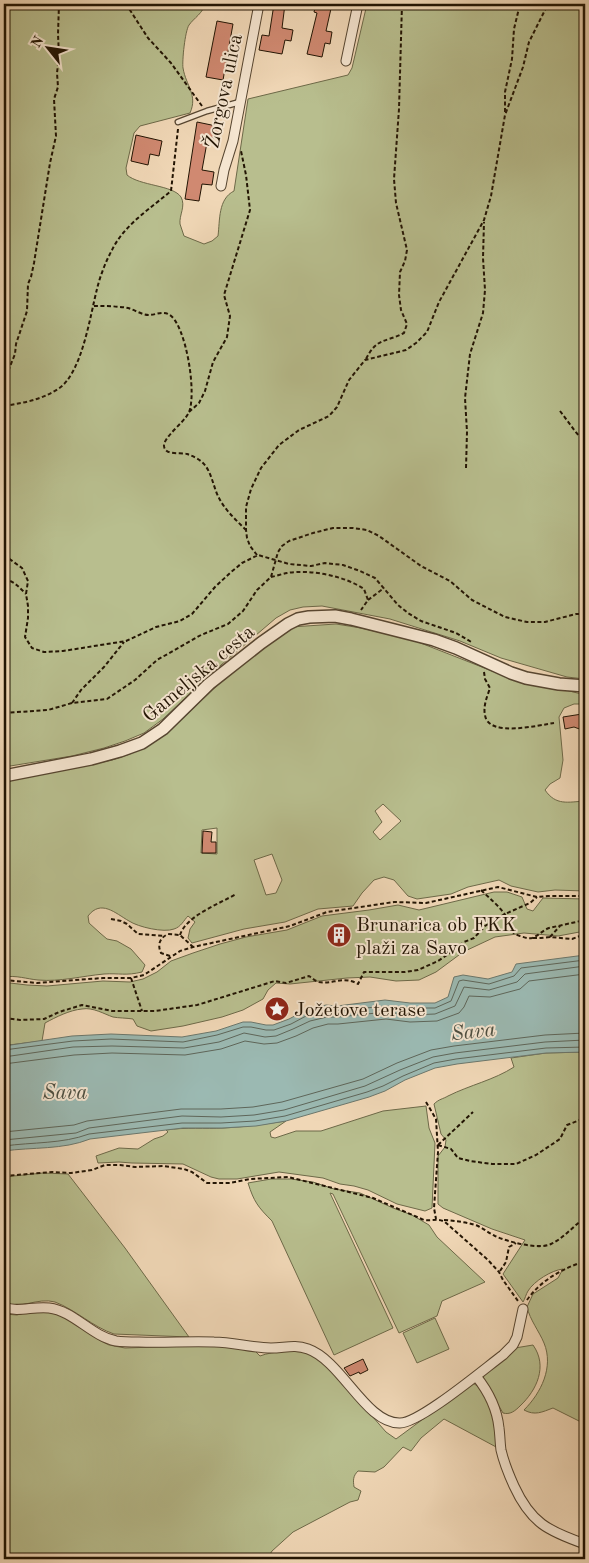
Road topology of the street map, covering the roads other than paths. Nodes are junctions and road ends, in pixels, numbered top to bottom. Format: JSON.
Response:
{"nodes":[{"id":1,"x":258,"y":4,"type":"edge"},
{"id":2,"x":358,"y":4,"type":"edge"},
{"id":3,"x":346,"y":61,"type":"dead end"},
{"id":4,"x":240,"y":102,"type":"junction"},
{"id":5,"x":178,"y":122,"type":"road end"},
{"id":6,"x":221,"y":186,"type":"dead end"},
{"id":7,"x":585,"y":686,"type":"edge"},
{"id":8,"x":4,"y":776,"type":"edge"},
{"id":9,"x":4,"y":1307,"type":"edge"},
{"id":10,"x":524,"y":1309,"type":"road end"},
{"id":11,"x":476,"y":1376,"type":"junction"},
{"id":12,"x":585,"y":1544,"type":"edge"}],
"edges":[{"from":1,"to":4,"type":"street","name":"Žorgova ulica"},
{"from":2,"to":3,"type":"street"},
{"from":4,"to":5,"type":"lane"},
{"from":4,"to":6,"type":"street","name":"Žorgova ulica"},
{"from":7,"to":8,"type":"street","name":"Gameljska cesta"},
{"from":9,"to":11,"type":"street"},
{"from":10,"to":11,"type":"street"},
{"from":11,"to":12,"type":"street"}]}
